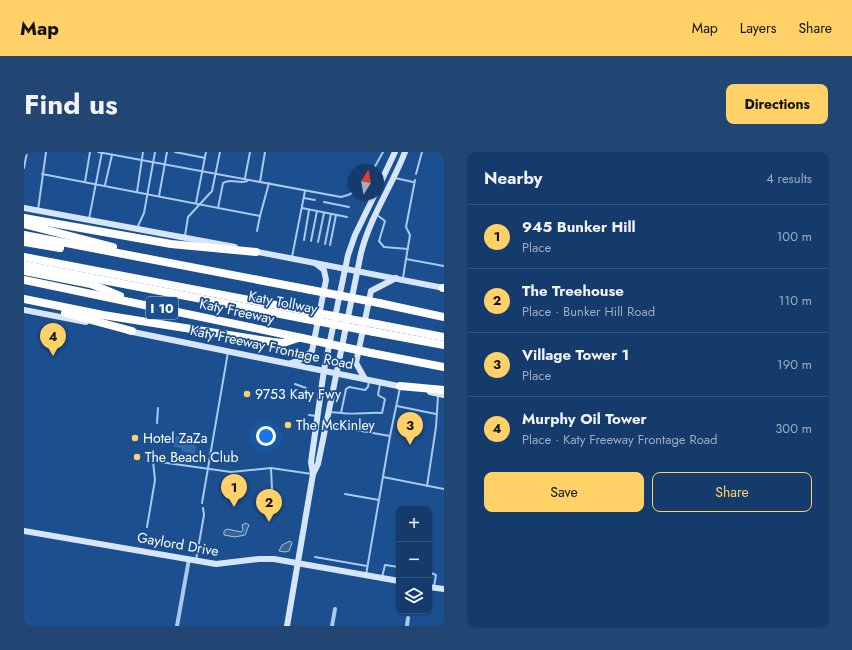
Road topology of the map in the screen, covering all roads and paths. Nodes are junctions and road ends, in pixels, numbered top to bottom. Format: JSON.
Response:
{"nodes":[{"id":1,"x":27,"y":152,"type":"edge"},
{"id":2,"x":46,"y":152,"type":"edge"},
{"id":3,"x":90,"y":152,"type":"edge"},
{"id":4,"x":98,"y":152,"type":"edge"},
{"id":5,"x":102,"y":152,"type":"edge"},
{"id":6,"x":143,"y":152,"type":"edge"},
{"id":7,"x":155,"y":152,"type":"edge"},
{"id":8,"x":167,"y":152,"type":"edge"},
{"id":9,"x":175,"y":152,"type":"edge"},
{"id":10,"x":206,"y":152,"type":"edge"},
{"id":11,"x":220,"y":152,"type":"edge"},
{"id":12,"x":250,"y":152,"type":"edge"},
{"id":13,"x":265,"y":152,"type":"edge"},
{"id":14,"x":383,"y":152,"type":"edge"},
{"id":15,"x":395,"y":152,"type":"edge"},
{"id":16,"x":405,"y":152,"type":"edge"},
{"id":17,"x":422,"y":152,"type":"edge"},
{"id":18,"x":112,"y":154,"type":"junction"},
{"id":19,"x":205,"y":158,"type":"junction"},
{"id":20,"x":141,"y":160,"type":"junction"},
{"id":21,"x":153,"y":162,"type":"junction"},
{"id":22,"x":164,"y":164,"type":"junction"},
{"id":23,"x":376,"y":164,"type":"edge"},
{"id":24,"x":24,"y":168,"type":"edge"},
{"id":25,"x":202,"y":171,"type":"junction"},
{"id":26,"x":42,"y":174,"type":"junction"},
{"id":27,"x":216,"y":174,"type":"junction"},
{"id":28,"x":416,"y":174,"type":"dead end"},
{"id":29,"x":384,"y":175,"type":"edge"},
{"id":30,"x":395,"y":178,"type":"junction"},
{"id":31,"x":244,"y":179,"type":"junction"},
{"id":32,"x":250,"y":180,"type":"junction"},
{"id":33,"x":85,"y":182,"type":"junction"},
{"id":34,"x":260,"y":182,"type":"junction"},
{"id":35,"x":95,"y":184,"type":"junction"},
{"id":36,"x":269,"y":184,"type":"junction"},
{"id":37,"x":105,"y":185,"type":"junction"},
{"id":38,"x":305,"y":190,"type":"junction"},
{"id":39,"x":136,"y":192,"type":"junction"},
{"id":40,"x":147,"y":194,"type":"junction"},
{"id":41,"x":348,"y":195,"type":"edge"},
{"id":42,"x":159,"y":196,"type":"junction"},
{"id":43,"x":304,"y":198,"type":"junction"},
{"id":44,"x":315,"y":200,"type":"dead end"},
{"id":45,"x":372,"y":200,"type":"edge"},
{"id":46,"x":324,"y":202,"type":"dead end"},
{"id":47,"x":196,"y":203,"type":"junction"},
{"id":48,"x":201,"y":204,"type":"junction"},
{"id":49,"x":349,"y":207,"type":"dead end"},
{"id":50,"x":24,"y":208,"type":"edge"},
{"id":51,"x":218,"y":208,"type":"junction"},
{"id":52,"x":302,"y":208,"type":"junction"},
{"id":53,"x":38,"y":210,"type":"junction"},
{"id":54,"x":309,"y":210,"type":"junction"},
{"id":55,"x":317,"y":211,"type":"junction"},
{"id":56,"x":324,"y":213,"type":"junction"},
{"id":57,"x":331,"y":214,"type":"junction"},
{"id":58,"x":376,"y":214,"type":"junction"},
{"id":59,"x":336,"y":215,"type":"junction"},
{"id":60,"x":260,"y":216,"type":"junction"},
{"id":61,"x":347,"y":217,"type":"dead end"},
{"id":62,"x":24,"y":218,"type":"edge"},
{"id":63,"x":88,"y":220,"type":"junction"},
{"id":64,"x":24,"y":224,"type":"edge"},
{"id":65,"x":136,"y":229,"type":"junction"},
{"id":66,"x":257,"y":230,"type":"dead end"},
{"id":67,"x":24,"y":235,"type":"edge"},
{"id":68,"x":185,"y":236,"type":"junction"},
{"id":69,"x":304,"y":240,"type":"dead end"},
{"id":70,"x":311,"y":241,"type":"dead end"},
{"id":71,"x":24,"y":242,"type":"edge"},
{"id":72,"x":318,"y":242,"type":"dead end"},
{"id":73,"x":325,"y":244,"type":"dead end"},
{"id":74,"x":330,"y":245,"type":"dead end"},
{"id":75,"x":408,"y":249,"type":"junction"},
{"id":76,"x":256,"y":252,"type":"junction"},
{"id":77,"x":24,"y":256,"type":"edge"},
{"id":78,"x":291,"y":258,"type":"junction"},
{"id":79,"x":406,"y":259,"type":"junction"},
{"id":80,"x":162,"y":262,"type":"junction"},
{"id":81,"x":315,"y":262,"type":"junction"},
{"id":82,"x":24,"y":265,"type":"edge"},
{"id":83,"x":444,"y":266,"type":"edge"},
{"id":84,"x":190,"y":267,"type":"junction"},
{"id":85,"x":346,"y":268,"type":"junction"},
{"id":86,"x":24,"y":271,"type":"edge"},
{"id":87,"x":357,"y":271,"type":"junction"},
{"id":88,"x":399,"y":279,"type":"junction"},
{"id":89,"x":24,"y":280,"type":"edge"},
{"id":90,"x":444,"y":288,"type":"edge"},
{"id":91,"x":24,"y":300,"type":"edge"},
{"id":92,"x":140,"y":304,"type":"junction"},
{"id":93,"x":24,"y":310,"type":"edge"},
{"id":94,"x":306,"y":315,"type":"junction"},
{"id":95,"x":444,"y":317,"type":"edge"},
{"id":96,"x":375,"y":328,"type":"junction"},
{"id":97,"x":132,"y":331,"type":"junction"},
{"id":98,"x":444,"y":337,"type":"edge"},
{"id":99,"x":300,"y":338,"type":"junction"},
{"id":100,"x":444,"y":345,"type":"edge"},
{"id":101,"x":229,"y":350,"type":"junction"},
{"id":102,"x":289,"y":363,"type":"junction"},
{"id":103,"x":444,"y":367,"type":"edge"},
{"id":104,"x":324,"y":370,"type":"junction"},
{"id":105,"x":336,"y":373,"type":"junction"},
{"id":106,"x":367,"y":379,"type":"junction"},
{"id":107,"x":380,"y":382,"type":"junction"},
{"id":108,"x":295,"y":384,"type":"dead end"},
{"id":109,"x":400,"y":386,"type":"junction"},
{"id":110,"x":442,"y":393,"type":"edge"},
{"id":111,"x":308,"y":394,"type":"dead end"},
{"id":112,"x":397,"y":406,"type":"junction"},
{"id":113,"x":158,"y":408,"type":"dead end"},
{"id":114,"x":328,"y":412,"type":"junction"},
{"id":115,"x":341,"y":413,"type":"junction"},
{"id":116,"x":436,"y":414,"type":"junction"},
{"id":117,"x":309,"y":415,"type":"dead end"},
{"id":118,"x":318,"y":416,"type":"junction"},
{"id":119,"x":157,"y":423,"type":"dead end"},
{"id":120,"x":326,"y":425,"type":"junction"},
{"id":121,"x":390,"y":436,"type":"junction"},
{"id":122,"x":154,"y":453,"type":"dead end"},
{"id":123,"x":153,"y":461,"type":"junction"},
{"id":124,"x":271,"y":468,"type":"junction"},
{"id":125,"x":208,"y":470,"type":"junction"},
{"id":126,"x":314,"y":474,"type":"junction"},
{"id":127,"x":383,"y":477,"type":"junction"},
{"id":128,"x":427,"y":486,"type":"junction"},
{"id":129,"x":272,"y":489,"type":"dead end"},
{"id":130,"x":444,"y":489,"type":"edge"},
{"id":131,"x":345,"y":494,"type":"dead end"},
{"id":132,"x":379,"y":500,"type":"junction"},
{"id":133,"x":202,"y":503,"type":"dead end"},
{"id":134,"x":203,"y":508,"type":"dead end"},
{"id":135,"x":147,"y":527,"type":"dead end"},
{"id":136,"x":24,"y":531,"type":"edge"},
{"id":137,"x":315,"y":557,"type":"dead end"},
{"id":138,"x":189,"y":559,"type":"junction"},
{"id":139,"x":196,"y":560,"type":"junction"},
{"id":140,"x":298,"y":563,"type":"junction"},
{"id":141,"x":367,"y":566,"type":"junction"},
{"id":142,"x":396,"y":567,"type":"edge"},
{"id":143,"x":432,"y":573,"type":"edge"},
{"id":144,"x":366,"y":575,"type":"junction"},
{"id":145,"x":382,"y":578,"type":"junction"},
{"id":146,"x":396,"y":580,"type":"edge"},
{"id":147,"x":432,"y":587,"type":"edge"},
{"id":148,"x":444,"y":590,"type":"edge"},
{"id":149,"x":335,"y":609,"type":"dead end"},
{"id":150,"x":408,"y":618,"type":"dead end"},
{"id":151,"x":177,"y":626,"type":"edge"},
{"id":152,"x":287,"y":626,"type":"edge"},
{"id":153,"x":332,"y":626,"type":"edge"},
{"id":154,"x":407,"y":626,"type":"edge"}],
"edges":[{"from":1,"to":24,"type":"lane"},
{"from":2,"to":26,"type":"lane"},
{"from":3,"to":33,"type":"lane"},
{"from":4,"to":5,"type":"lane"},
{"from":5,"to":18,"type":"lane"},
{"from":5,"to":35,"type":"lane"},
{"from":6,"to":20,"type":"lane"},
{"from":7,"to":21,"type":"lane"},
{"from":8,"to":22,"type":"lane"},
{"from":9,"to":19,"type":"lane"},
{"from":10,"to":19,"type":"lane"},
{"from":11,"to":27,"type":"lane"},
{"from":12,"to":31,"type":"lane"},
{"from":13,"to":34,"type":"lane"},
{"from":14,"to":23,"type":"lane"},
{"from":15,"to":29,"type":"street"},
{"from":16,"to":30,"type":"street"},
{"from":17,"to":28,"type":"lane"},
{"from":18,"to":20,"type":"lane"},
{"from":18,"to":37,"type":"lane"},
{"from":19,"to":25,"type":"lane"},
{"from":20,"to":21,"type":"lane"},
{"from":20,"to":39,"type":"lane"},
{"from":21,"to":22,"type":"lane"},
{"from":21,"to":40,"type":"lane"},
{"from":22,"to":25,"type":"lane"},
{"from":22,"to":42,"type":"lane"},
{"from":25,"to":27,"type":"lane"},
{"from":25,"to":47,"type":"lane"},
{"from":26,"to":33,"type":"lane"},
{"from":26,"to":53,"type":"lane"},
{"from":27,"to":31,"type":"lane"},
{"from":27,"to":48,"type":"lane"},
{"from":30,"to":58,"type":"street"},
{"from":30,"to":75,"type":"lane"},
{"from":31,"to":32,"type":"lane"},
{"from":32,"to":34,"type":"lane"},
{"from":32,"to":51,"type":"lane"},
{"from":33,"to":35,"type":"lane"},
{"from":34,"to":36,"type":"lane"},
{"from":35,"to":37,"type":"lane"},
{"from":35,"to":63,"type":"lane"},
{"from":36,"to":38,"type":"lane"},
{"from":36,"to":60,"type":"lane"},
{"from":37,"to":39,"type":"lane"},
{"from":38,"to":41,"type":"lane"},
{"from":38,"to":43,"type":"lane"},
{"from":39,"to":40,"type":"lane"},
{"from":40,"to":42,"type":"lane"},
{"from":40,"to":65,"type":"lane"},
{"from":42,"to":47,"type":"lane"},
{"from":43,"to":44,"type":"lane"},
{"from":43,"to":52,"type":"lane"},
{"from":45,"to":85,"type":"street"},
{"from":46,"to":49,"type":"lane"},
{"from":47,"to":48,"type":"lane"},
{"from":48,"to":51,"type":"lane"},
{"from":48,"to":68,"type":"lane"},
{"from":50,"to":53,"type":"street"},
{"from":51,"to":60,"type":"lane"},
{"from":52,"to":54,"type":"lane"},
{"from":52,"to":78,"type":"lane"},
{"from":53,"to":63,"type":"street"},
{"from":54,"to":55,"type":"lane"},
{"from":54,"to":69,"type":"lane"},
{"from":55,"to":56,"type":"lane"},
{"from":55,"to":70,"type":"lane"},
{"from":56,"to":57,"type":"lane"},
{"from":56,"to":72,"type":"lane"},
{"from":57,"to":59,"type":"lane"},
{"from":57,"to":73,"type":"lane"},
{"from":58,"to":75,"type":"lane"},
{"from":58,"to":87,"type":"street"},
{"from":59,"to":61,"type":"lane"},
{"from":59,"to":74,"type":"lane"},
{"from":60,"to":66,"type":"lane"},
{"from":62,"to":76,"type":"highway"},
{"from":63,"to":65,"type":"street"},
{"from":64,"to":84,"type":"highway"},
{"from":65,"to":68,"type":"street"},
{"from":67,"to":80,"type":"highway"},
{"from":68,"to":76,"type":"street"},
{"from":71,"to":80,"type":"highway"},
{"from":75,"to":79,"type":"lane"},
{"from":76,"to":78,"type":"street"},
{"from":77,"to":94,"type":"highway","name":"Katy Tollway"},
{"from":78,"to":81,"type":"street"},
{"from":79,"to":83,"type":"lane"},
{"from":79,"to":88,"type":"lane"},
{"from":80,"to":84,"type":"highway"},
{"from":81,"to":85,"type":"street"},
{"from":81,"to":102,"type":"street"},
{"from":82,"to":94,"type":"highway","name":"Katy Tollway"},
{"from":84,"to":95,"type":"highway","bridge":true},
{"from":85,"to":87,"type":"street"},
{"from":85,"to":104,"type":"street"},
{"from":86,"to":92,"type":"highway"},
{"from":87,"to":88,"type":"street"},
{"from":87,"to":105,"type":"street"},
{"from":88,"to":90,"type":"street"},
{"from":88,"to":106,"type":"street"},
{"from":89,"to":92,"type":"highway","name":"Katy Freeway","number":"I 10"},
{"from":91,"to":97,"type":"highway"},
{"from":91,"to":99,"type":"highway"},
{"from":92,"to":99,"type":"highway","name":"Katy Freeway","number":"I 10"},
{"from":93,"to":97,"type":"street","name":"Katy Freeway Frontage Road"},
{"from":94,"to":96,"type":"highway","name":"Katy Tollway","bridge":true},
{"from":96,"to":98,"type":"highway","name":"Katy Tollway"},
{"from":96,"to":100,"type":"highway","name":"Katy Tollway"},
{"from":97,"to":101,"type":"street","name":"Katy Freeway Frontage Road"},
{"from":99,"to":103,"type":"highway","name":"Katy Freeway","number":"I 10","bridge":true},
{"from":101,"to":102,"type":"street","name":"Katy Freeway Frontage Road"},
{"from":101,"to":125,"type":"lane"},
{"from":102,"to":104,"type":"street","name":"Katy Freeway Frontage Road"},
{"from":104,"to":105,"type":"street","name":"Katy Freeway Frontage Road"},
{"from":104,"to":118,"type":"street"},
{"from":105,"to":106,"type":"street","name":"Katy Freeway Frontage Road"},
{"from":105,"to":114,"type":"street"},
{"from":106,"to":107,"type":"street","name":"Katy Freeway Frontage Road"},
{"from":106,"to":115,"type":"lane"},
{"from":107,"to":109,"type":"street","name":"Katy Freeway Frontage Road"},
{"from":107,"to":115,"type":"lane"},
{"from":108,"to":111,"type":"lane"},
{"from":109,"to":110,"type":"highway"},
{"from":109,"to":112,"type":"lane"},
{"from":110,"to":116,"type":"lane"},
{"from":112,"to":116,"type":"lane"},
{"from":112,"to":121,"type":"lane"},
{"from":113,"to":119,"type":"lane"},
{"from":114,"to":115,"type":"lane"},
{"from":114,"to":120,"type":"street"},
{"from":116,"to":128,"type":"lane"},
{"from":117,"to":118,"type":"lane"},
{"from":118,"to":126,"type":"street"},
{"from":120,"to":121,"type":"lane"},
{"from":120,"to":126,"type":"street"},
{"from":121,"to":127,"type":"lane"},
{"from":122,"to":123,"type":"lane"},
{"from":123,"to":125,"type":"lane"},
{"from":123,"to":135,"type":"lane"},
{"from":124,"to":125,"type":"lane"},
{"from":124,"to":126,"type":"lane"},
{"from":124,"to":129,"type":"lane"},
{"from":125,"to":133,"type":"lane"},
{"from":126,"to":140,"type":"street"},
{"from":127,"to":128,"type":"lane"},
{"from":127,"to":132,"type":"lane"},
{"from":128,"to":130,"type":"lane"},
{"from":131,"to":132,"type":"lane"},
{"from":132,"to":141,"type":"lane"},
{"from":134,"to":139,"type":"lane"},
{"from":136,"to":138,"type":"street","name":"Gaylord Drive"},
{"from":137,"to":141,"type":"lane"},
{"from":138,"to":139,"type":"street","name":"Gaylord Drive"},
{"from":138,"to":151,"type":"street"},
{"from":139,"to":140,"type":"street","name":"Gaylord Drive"},
{"from":140,"to":144,"type":"street","name":"Gaylord Drive"},
{"from":140,"to":152,"type":"street"},
{"from":141,"to":144,"type":"lane"},
{"from":142,"to":145,"type":"lane"},
{"from":143,"to":147,"type":"lane"},
{"from":144,"to":145,"type":"street","name":"Gaylord Drive"},
{"from":145,"to":146,"type":"street","name":"Gaylord Drive"},
{"from":147,"to":148,"type":"street"},
{"from":149,"to":153,"type":"street"},
{"from":150,"to":154,"type":"street"}]}
